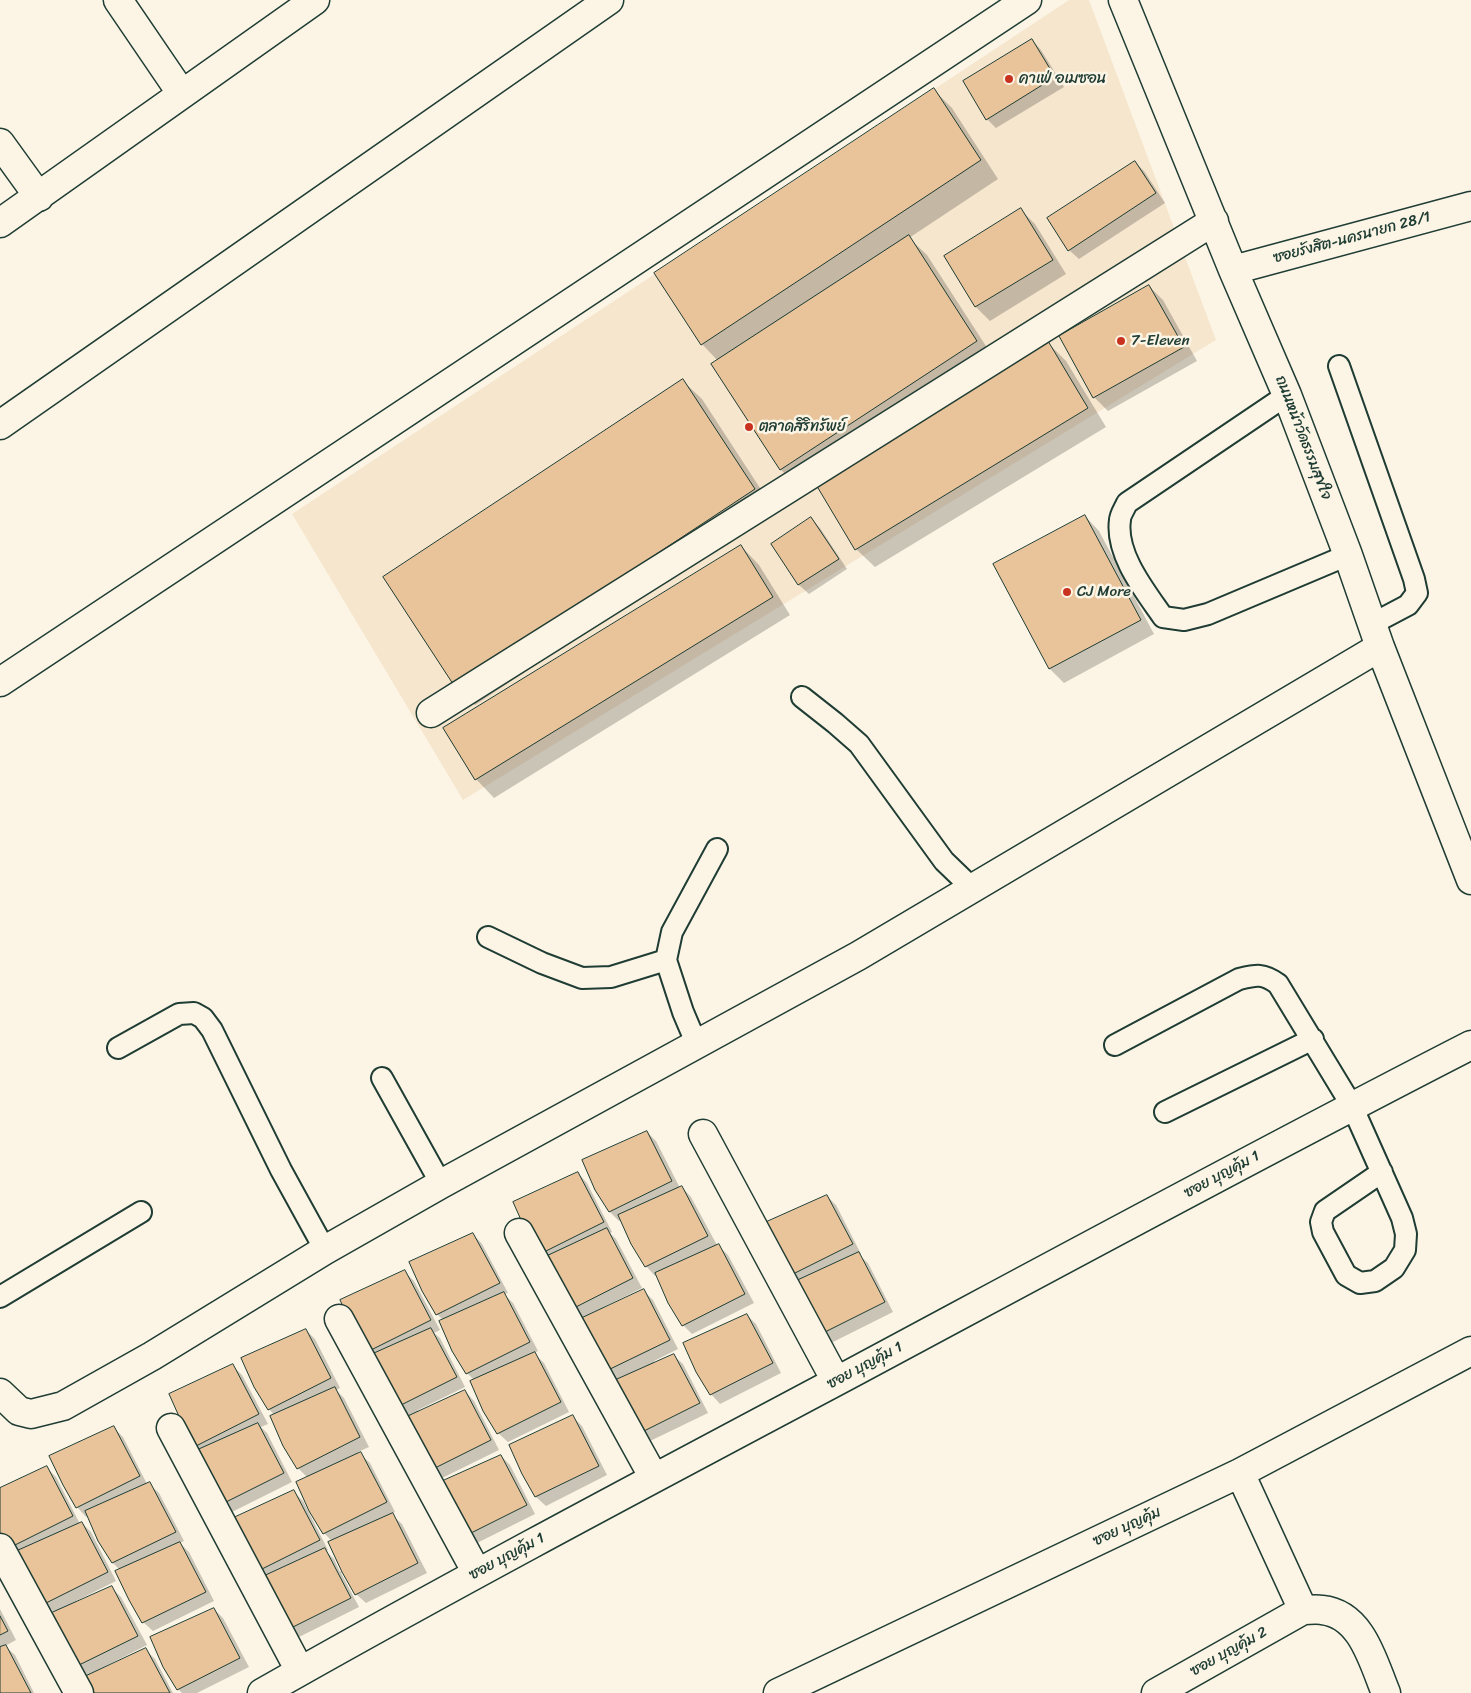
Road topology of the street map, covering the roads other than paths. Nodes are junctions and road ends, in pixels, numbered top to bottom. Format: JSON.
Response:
{"nodes":[{"id":1,"x":118,"y":0,"type":"edge"},
{"id":2,"x":315,"y":0,"type":"edge"},
{"id":3,"x":609,"y":0,"type":"edge"},
{"id":4,"x":1027,"y":0,"type":"edge"},
{"id":5,"x":1124,"y":0,"type":"edge"},
{"id":6,"x":182,"y":94,"type":"junction"},
{"id":7,"x":0,"y":143,"type":"edge"},
{"id":8,"x":39,"y":197,"type":"junction"},
{"id":9,"x":1471,"y":206,"type":"edge"},
{"id":10,"x":1214,"y":221,"type":"junction"},
{"id":11,"x":0,"y":223,"type":"edge"},
{"id":12,"x":1233,"y":270,"type":"junction"},
{"id":13,"x":1339,"y":366,"type":"dead end"},
{"id":14,"x":1287,"y":395,"type":"junction"},
{"id":15,"x":0,"y":425,"type":"edge"},
{"id":16,"x":1348,"y":555,"type":"junction"},
{"id":17,"x":1376,"y":636,"type":"junction"},
{"id":18,"x":0,"y":682,"type":"edge"},
{"id":19,"x":802,"y":697,"type":"dead end"},
{"id":20,"x":431,"y":713,"type":"dead end"},
{"id":21,"x":718,"y":849,"type":"dead end"},
{"id":22,"x":1466,"y":854,"type":"edge"},
{"id":23,"x":1471,"y":880,"type":"edge"},
{"id":24,"x":973,"y":889,"type":"junction"},
{"id":25,"x":488,"y":937,"type":"dead end"},
{"id":26,"x":666,"y":960,"type":"junction"},
{"id":27,"x":1313,"y":1040,"type":"junction"},
{"id":28,"x":698,"y":1045,"type":"junction"},
{"id":29,"x":1115,"y":1045,"type":"dead end"},
{"id":30,"x":1471,"y":1046,"type":"edge"},
{"id":31,"x":118,"y":1048,"type":"dead end"},
{"id":32,"x":382,"y":1078,"type":"dead end"},
{"id":33,"x":1352,"y":1106,"type":"junction"},
{"id":34,"x":1165,"y":1112,"type":"dead end"},
{"id":35,"x":703,"y":1134,"type":"dead end"},
{"id":36,"x":1382,"y":1172,"type":"junction"},
{"id":37,"x":441,"y":1184,"type":"junction"},
{"id":38,"x":142,"y":1212,"type":"dead end"},
{"id":39,"x":519,"y":1233,"type":"dead end"},
{"id":40,"x":325,"y":1250,"type":"junction"},
{"id":41,"x":0,"y":1297,"type":"edge"},
{"id":42,"x":339,"y":1319,"type":"dead end"},
{"id":43,"x":1471,"y":1351,"type":"edge"},
{"id":44,"x":836,"y":1381,"type":"junction"},
{"id":45,"x":0,"y":1394,"type":"edge"},
{"id":46,"x":171,"y":1428,"type":"dead end"},
{"id":47,"x":1240,"y":1473,"type":"junction"},
{"id":48,"x":654,"y":1478,"type":"junction"},
{"id":49,"x":0,"y":1548,"type":"edge"},
{"id":50,"x":477,"y":1573,"type":"junction"},
{"id":51,"x":1302,"y":1610,"type":"junction"},
{"id":52,"x":300,"y":1671,"type":"junction"},
{"id":53,"x":79,"y":1693,"type":"edge"},
{"id":54,"x":262,"y":1693,"type":"edge"},
{"id":55,"x":778,"y":1693,"type":"edge"},
{"id":56,"x":1156,"y":1693,"type":"edge"},
{"id":57,"x":1386,"y":1693,"type":"edge"}],
"edges":[{"from":1,"to":6,"type":"street"},
{"from":2,"to":6,"type":"street"},
{"from":3,"to":15,"type":"street"},
{"from":4,"to":18,"type":"street"},
{"from":5,"to":10,"type":"street","name":"ถนนหน้าวัดธรรมสุขใจ"},
{"from":6,"to":8,"type":"street"},
{"from":7,"to":8,"type":"street"},
{"from":8,"to":11,"type":"street"},
{"from":9,"to":12,"type":"street","name":"ซอยรังสิต-นครนายก 28/1"},
{"from":10,"to":12,"type":"street","name":"ถนนหน้าวัดธรรมสุขใจ"},
{"from":10,"to":20,"type":"street"},
{"from":12,"to":14,"type":"street","name":"ถนนหน้าวัดธรรมสุขใจ"},
{"from":13,"to":17,"type":"lane"},
{"from":14,"to":16,"type":"street","name":"ถนนหน้าวัดธรรมสุขใจ"},
{"from":14,"to":16,"type":"lane"},
{"from":16,"to":17,"type":"street","name":"ถนนหน้าวัดธรรมสุขใจ"},
{"from":17,"to":22,"type":"street","name":"ถนนหน้าวัดธรรมสุขใจ"},
{"from":17,"to":24,"type":"street"},
{"from":19,"to":24,"type":"lane"},
{"from":21,"to":26,"type":"lane"},
{"from":22,"to":23,"type":"street","name":"ถนนหน้าวัดธรรมสุขใจ"},
{"from":24,"to":28,"type":"street"},
{"from":25,"to":26,"type":"lane"},
{"from":26,"to":28,"type":"lane"},
{"from":27,"to":29,"type":"lane"},
{"from":27,"to":33,"type":"lane"},
{"from":27,"to":34,"type":"lane"},
{"from":28,"to":37,"type":"street"},
{"from":30,"to":33,"type":"street","name":"ซอย บุญคุ้ม 1"},
{"from":31,"to":40,"type":"lane"},
{"from":32,"to":37,"type":"lane"},
{"from":33,"to":36,"type":"lane"},
{"from":33,"to":44,"type":"street","name":"ซอย บุญคุ้ม 1"},
{"from":35,"to":44,"type":"street"},
{"from":36,"to":36,"type":"lane"},
{"from":37,"to":40,"type":"street"},
{"from":38,"to":41,"type":"lane"},
{"from":39,"to":48,"type":"street"},
{"from":40,"to":45,"type":"street"},
{"from":42,"to":50,"type":"street"},
{"from":43,"to":47,"type":"street","name":"ซอย บุญคุ้ม"},
{"from":44,"to":48,"type":"street","name":"ซอย บุญคุ้ม 1"},
{"from":46,"to":52,"type":"street"},
{"from":47,"to":51,"type":"street"},
{"from":47,"to":55,"type":"street","name":"ซอย บุญคุ้ม"},
{"from":48,"to":50,"type":"street","name":"ซอย บุญคุ้ม 1"},
{"from":49,"to":53,"type":"street"},
{"from":50,"to":52,"type":"street","name":"ซอย บุญคุ้ม 1"},
{"from":51,"to":56,"type":"street","name":"ซอย บุญคุ้ม 2"},
{"from":51,"to":57,"type":"street"},
{"from":52,"to":54,"type":"street","name":"ซอย บุญคุ้ม 1"}]}
